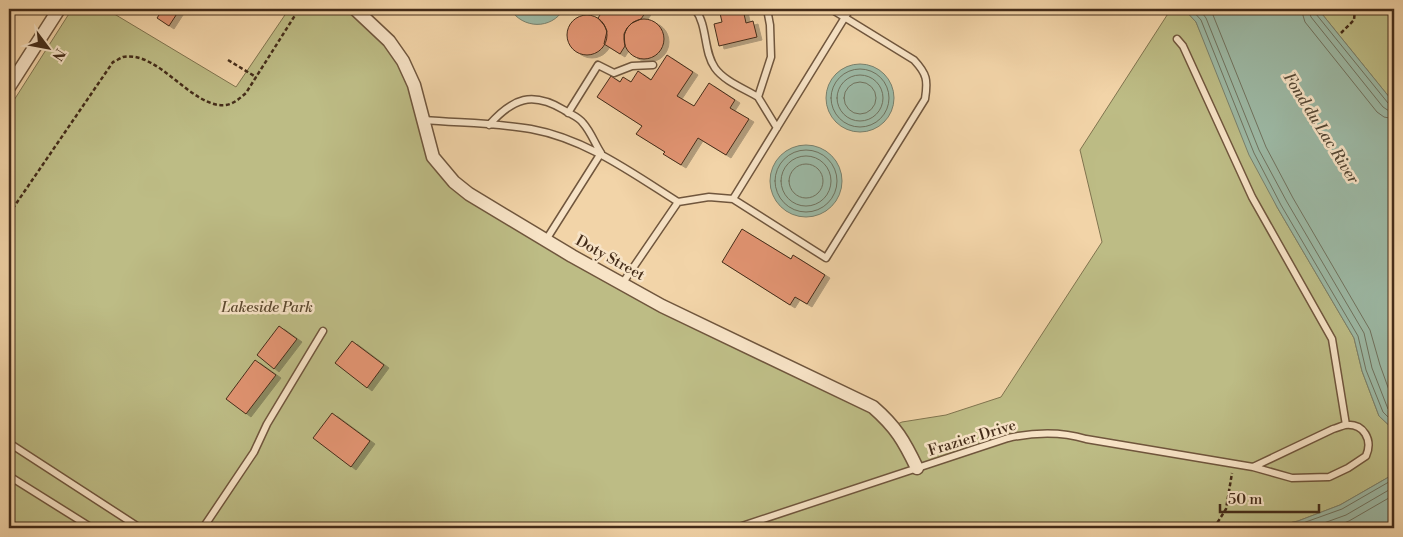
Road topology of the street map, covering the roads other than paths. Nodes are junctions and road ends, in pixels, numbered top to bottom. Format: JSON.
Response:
{"nodes":[{"id":1,"x":59,"y":9,"type":"edge"},
{"id":2,"x":355,"y":9,"type":"edge"},
{"id":3,"x":695,"y":9,"type":"edge"},
{"id":4,"x":767,"y":9,"type":"edge"},
{"id":5,"x":831,"y":9,"type":"edge"},
{"id":6,"x":850,"y":9,"type":"edge"},
{"id":7,"x":845,"y":17,"type":"junction"},
{"id":8,"x":1177,"y":39,"type":"dead end"},
{"id":9,"x":653,"y":65,"type":"dead end"},
{"id":10,"x":9,"y":87,"type":"edge"},
{"id":11,"x":758,"y":97,"type":"junction"},
{"id":12,"x":568,"y":113,"type":"junction"},
{"id":13,"x":424,"y":120,"type":"junction"},
{"id":14,"x":489,"y":125,"type":"junction"},
{"id":15,"x":777,"y":128,"type":"junction"},
{"id":16,"x":601,"y":154,"type":"junction"},
{"id":17,"x":733,"y":199,"type":"junction"},
{"id":18,"x":678,"y":202,"type":"junction"},
{"id":19,"x":546,"y":240,"type":"junction"},
{"id":20,"x":622,"y":284,"type":"junction"},
{"id":21,"x":323,"y":331,"type":"dead end"},
{"id":22,"x":1346,"y":425,"type":"junction"},
{"id":23,"x":9,"y":443,"type":"edge"},
{"id":24,"x":1253,"y":467,"type":"junction"},
{"id":25,"x":917,"y":468,"type":"junction"},
{"id":26,"x":9,"y":476,"type":"edge"},
{"id":27,"x":92,"y":528,"type":"edge"},
{"id":28,"x":140,"y":528,"type":"edge"},
{"id":29,"x":204,"y":528,"type":"edge"},
{"id":30,"x":736,"y":528,"type":"edge"}],
"edges":[{"from":1,"to":10,"type":"street"},
{"from":2,"to":13,"type":"street","name":"Doty Street"},
{"from":3,"to":11,"type":"lane"},
{"from":4,"to":11,"type":"lane"},
{"from":5,"to":7,"type":"lane"},
{"from":6,"to":7,"type":"lane"},
{"from":7,"to":15,"type":"lane"},
{"from":7,"to":17,"type":"lane"},
{"from":8,"to":22,"type":"lane"},
{"from":9,"to":12,"type":"lane"},
{"from":11,"to":15,"type":"lane"},
{"from":12,"to":14,"type":"lane"},
{"from":12,"to":16,"type":"lane"},
{"from":13,"to":14,"type":"lane"},
{"from":13,"to":19,"type":"street","name":"Doty Street"},
{"from":14,"to":16,"type":"lane"},
{"from":15,"to":17,"type":"lane"},
{"from":16,"to":18,"type":"lane"},
{"from":16,"to":19,"type":"lane"},
{"from":17,"to":18,"type":"lane"},
{"from":18,"to":20,"type":"lane"},
{"from":19,"to":20,"type":"street","name":"Doty Street"},
{"from":20,"to":25,"type":"street","name":"Doty Street"},
{"from":21,"to":29,"type":"lane"},
{"from":22,"to":24,"type":"lane"},
{"from":22,"to":24,"type":"lane","name":"Frazier Drive"},
{"from":23,"to":28,"type":"lane"},
{"from":24,"to":25,"type":"lane","name":"Frazier Drive"},
{"from":25,"to":30,"type":"lane","name":"Frazier Drive"},
{"from":26,"to":27,"type":"lane"}]}
